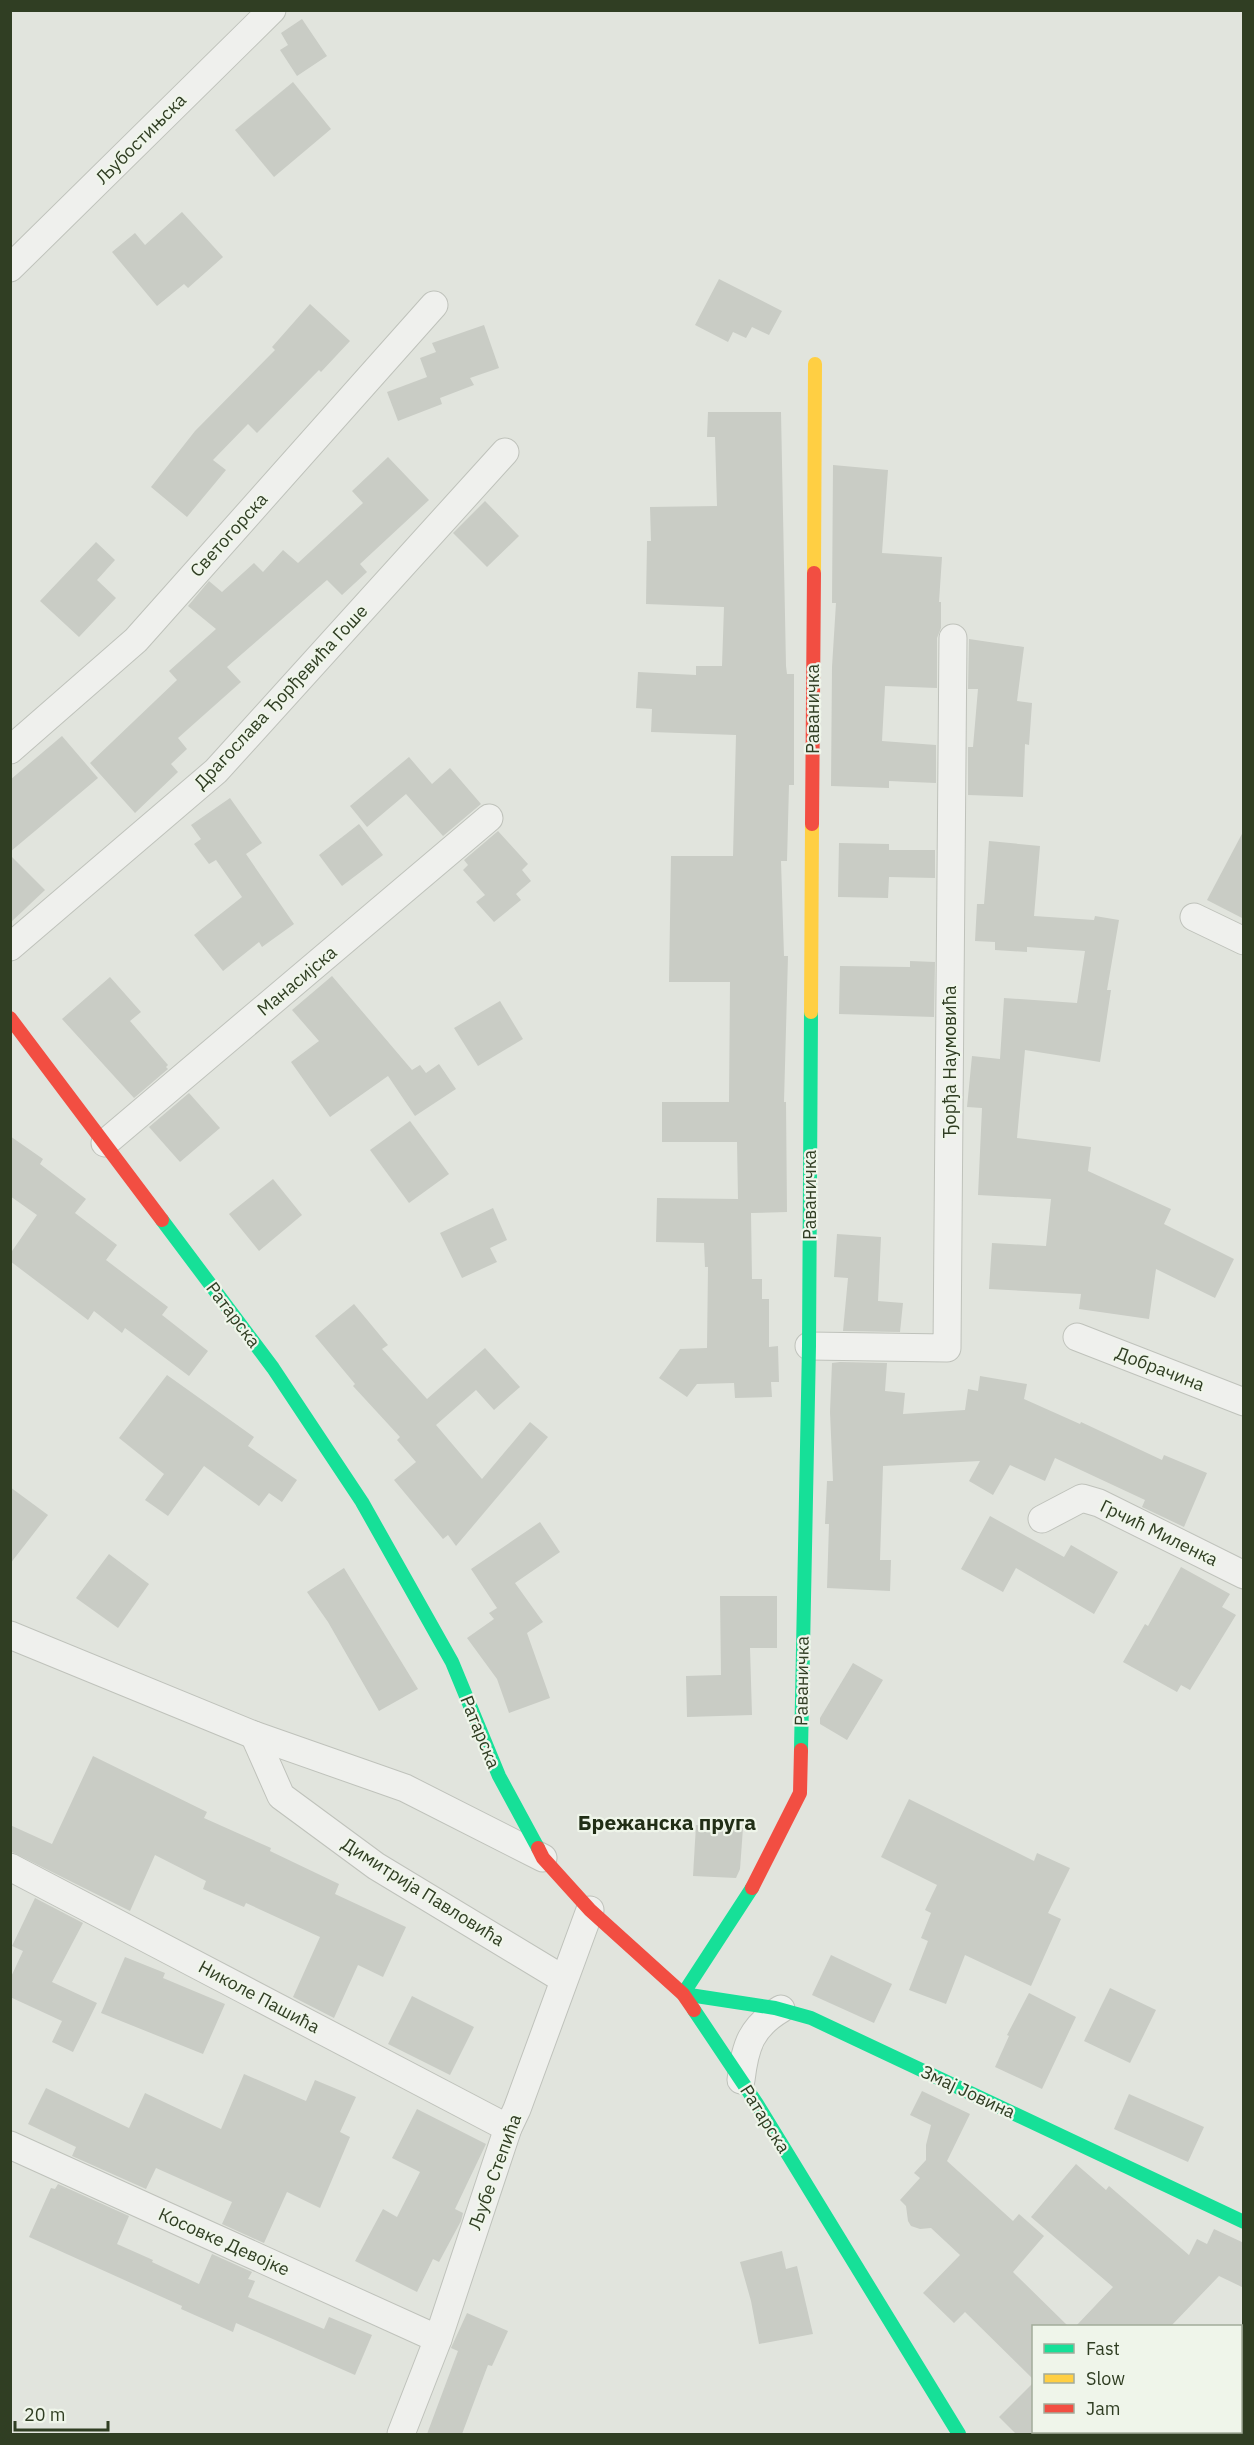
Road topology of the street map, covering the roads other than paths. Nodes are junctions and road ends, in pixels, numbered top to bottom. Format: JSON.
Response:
{"nodes":[{"id":1,"x":272,"y":10,"type":"edge"},
{"id":2,"x":10,"y":268,"type":"edge"},
{"id":3,"x":434,"y":305,"type":"dead end"},
{"id":4,"x":815,"y":364,"type":"dead end"},
{"id":5,"x":506,"y":452,"type":"dead end"},
{"id":6,"x":954,"y":638,"type":"dead end"},
{"id":7,"x":10,"y":750,"type":"edge"},
{"id":8,"x":489,"y":818,"type":"dead end"},
{"id":9,"x":1194,"y":917,"type":"dead end"},
{"id":10,"x":1244,"y":941,"type":"edge"},
{"id":11,"x":10,"y":947,"type":"edge"},
{"id":12,"x":10,"y":1018,"type":"edge"},
{"id":13,"x":105,"y":1143,"type":"junction"},
{"id":14,"x":1077,"y":1337,"type":"dead end"},
{"id":15,"x":809,"y":1346,"type":"junction"},
{"id":16,"x":1244,"y":1402,"type":"edge"},
{"id":17,"x":1042,"y":1519,"type":"dead end"},
{"id":18,"x":1244,"y":1575,"type":"edge"},
{"id":19,"x":10,"y":1635,"type":"edge"},
{"id":20,"x":254,"y":1735,"type":"junction"},
{"id":21,"x":543,"y":1858,"type":"junction"},
{"id":22,"x":10,"y":1867,"type":"edge"},
{"id":23,"x":590,"y":1910,"type":"junction"},
{"id":24,"x":563,"y":1979,"type":"junction"},
{"id":25,"x":683,"y":1994,"type":"junction"},
{"id":26,"x":781,"y":2010,"type":"junction"},
{"id":27,"x":741,"y":2080,"type":"junction"},
{"id":28,"x":508,"y":2128,"type":"junction"},
{"id":29,"x":10,"y":2145,"type":"edge"},
{"id":30,"x":1244,"y":2222,"type":"edge"},
{"id":31,"x":438,"y":2339,"type":"junction"},
{"id":32,"x":401,"y":2434,"type":"edge"},
{"id":33,"x":959,"y":2434,"type":"edge"}],
"edges":[{"from":1,"to":2,"type":"street","name":"Љубостињска"},
{"from":3,"to":7,"type":"street","name":"Светогорска"},
{"from":4,"to":15,"type":"street","name":"Раваничка"},
{"from":5,"to":11,"type":"street","name":"Драгослава Ђорђевића Гоше"},
{"from":6,"to":15,"type":"street","name":"Ђорђа Наумовића"},
{"from":8,"to":13,"type":"street","name":"Манасијска"},
{"from":9,"to":10,"type":"street"},
{"from":12,"to":13,"type":"street","name":"Ратарска"},
{"from":13,"to":21,"type":"street","name":"Ратарска"},
{"from":14,"to":16,"type":"street","name":"Добрачина"},
{"from":15,"to":25,"type":"street","name":"Раваничка"},
{"from":17,"to":18,"type":"street","name":"Грчић Миленка"},
{"from":19,"to":20,"type":"street"},
{"from":20,"to":21,"type":"street"},
{"from":20,"to":24,"type":"street","name":"Димитрија Павловића"},
{"from":21,"to":23,"type":"street","name":"Ратарска"},
{"from":22,"to":28,"type":"street","name":"Николе Пашића"},
{"from":23,"to":24,"type":"street","name":"Љубе Степића"},
{"from":23,"to":25,"type":"street","name":"Ратарска"},
{"from":24,"to":28,"type":"street","name":"Љубе Степића"},
{"from":25,"to":26,"type":"street","name":"Змај Јовина"},
{"from":25,"to":27,"type":"street","name":"Ратарска"},
{"from":26,"to":27,"type":"street"},
{"from":26,"to":30,"type":"street","name":"Змај Јовина"},
{"from":27,"to":33,"type":"street","name":"Ратарска"},
{"from":28,"to":31,"type":"street","name":"Љубе Степића"},
{"from":29,"to":31,"type":"street","name":"Косовке Девојке"},
{"from":31,"to":32,"type":"street","name":"Љубе Степића"}]}
